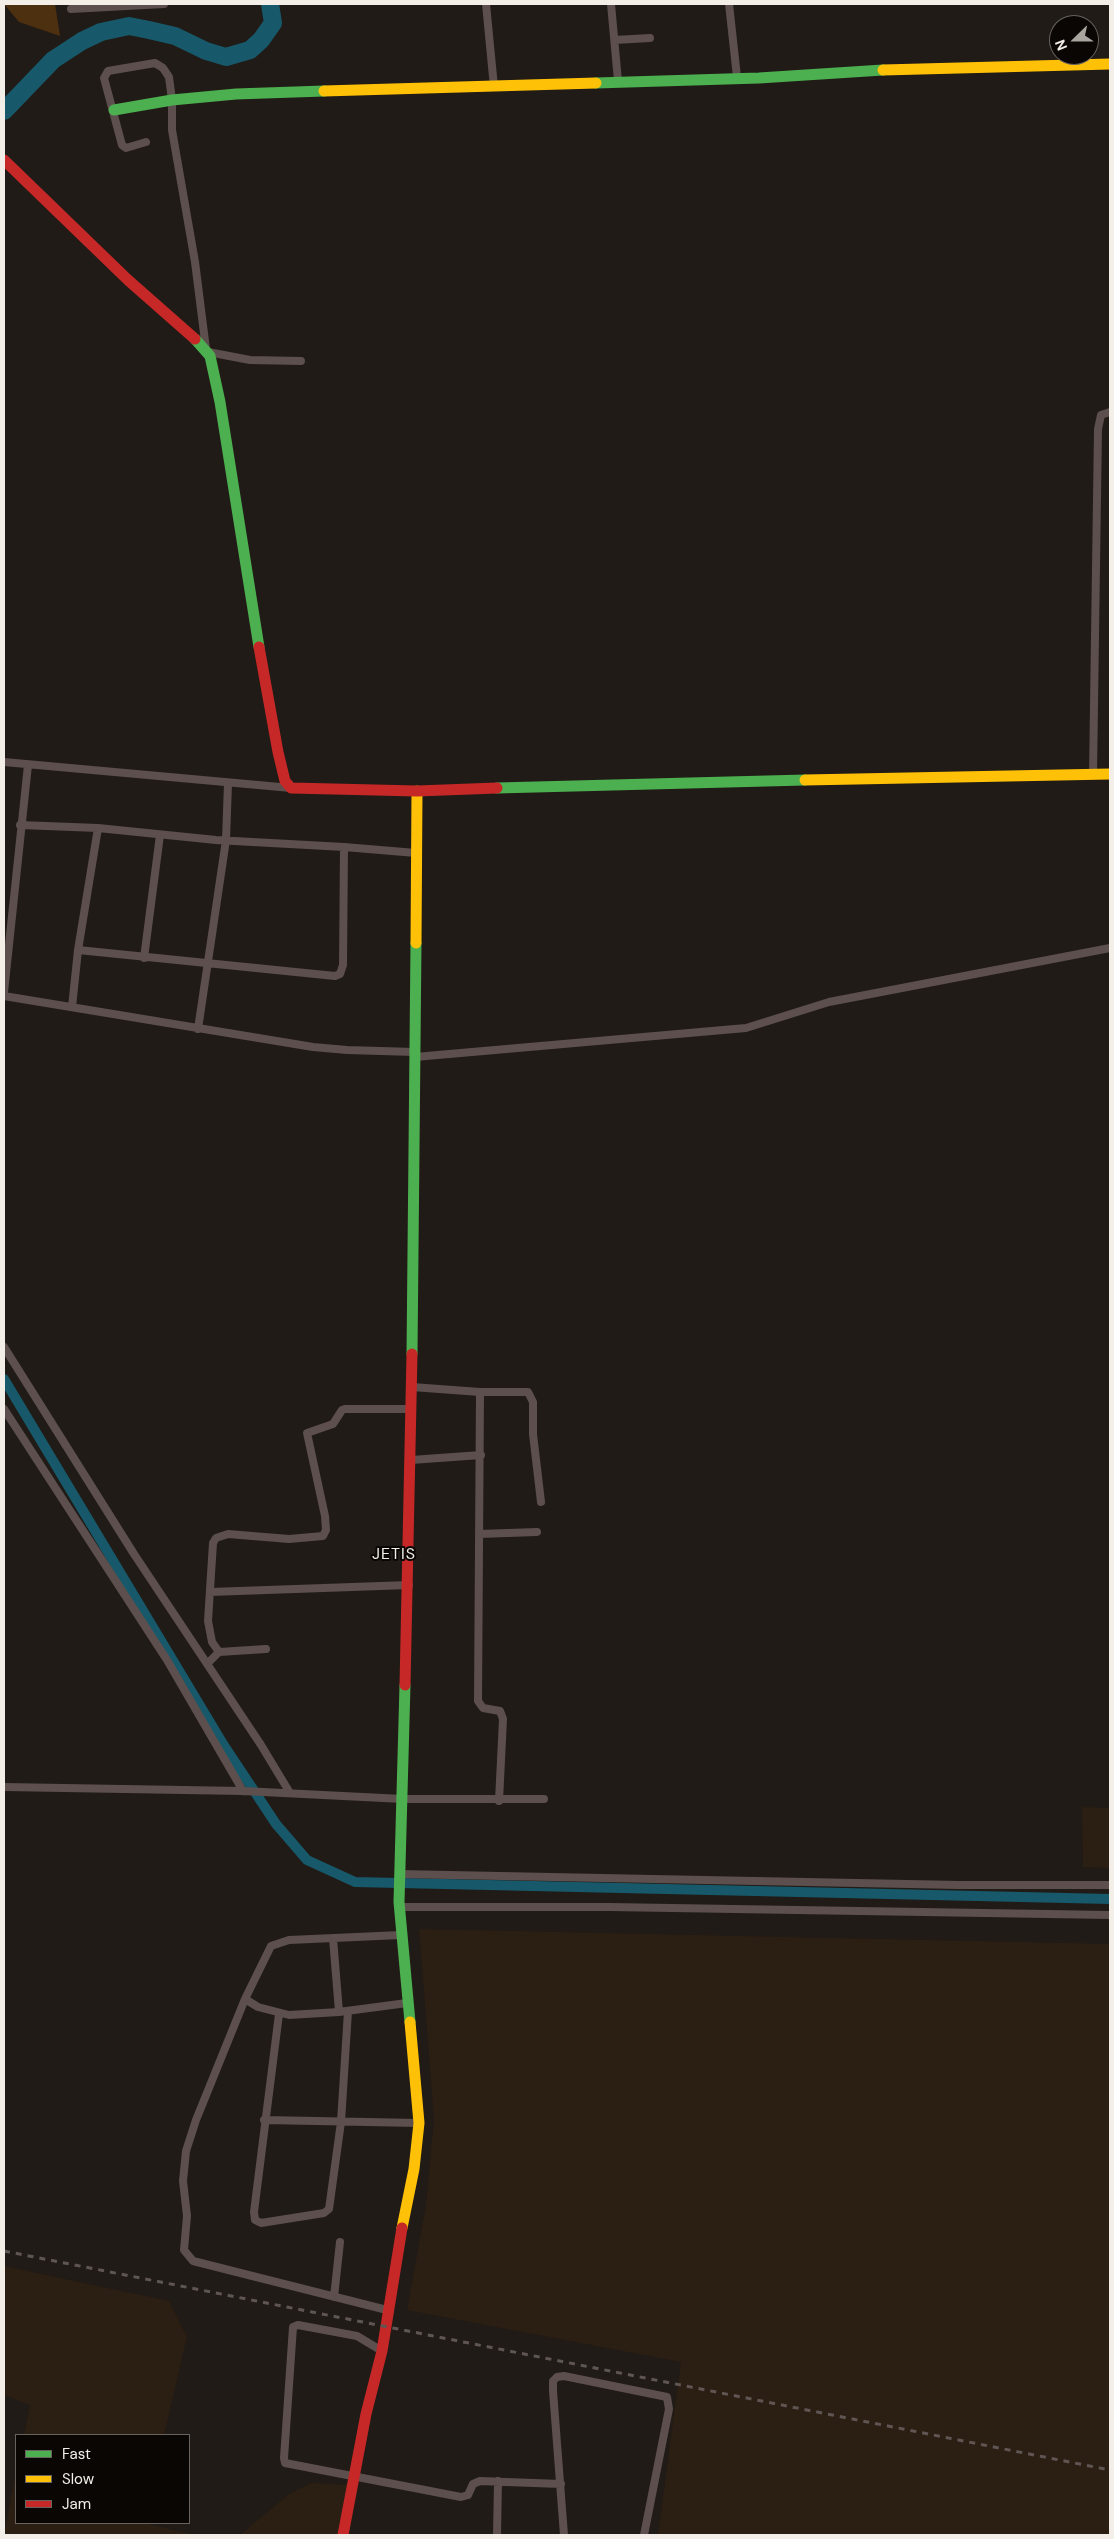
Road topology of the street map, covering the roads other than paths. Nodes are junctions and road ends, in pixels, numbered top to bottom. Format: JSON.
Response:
{"nodes":[{"id":1,"x":164,"y":4,"type":"edge"},
{"id":2,"x":486,"y":4,"type":"edge"},
{"id":3,"x":611,"y":4,"type":"edge"},
{"id":4,"x":729,"y":4,"type":"edge"},
{"id":5,"x":71,"y":9,"type":"dead end"},
{"id":6,"x":650,"y":38,"type":"dead end"},
{"id":7,"x":615,"y":40,"type":"junction"},
{"id":8,"x":1110,"y":64,"type":"edge"},
{"id":9,"x":737,"y":77,"type":"junction"},
{"id":10,"x":618,"y":81,"type":"junction"},
{"id":11,"x":494,"y":87,"type":"junction"},
{"id":12,"x":172,"y":100,"type":"junction"},
{"id":13,"x":114,"y":110,"type":"junction"},
{"id":14,"x":146,"y":142,"type":"dead end"},
{"id":15,"x":4,"y":160,"type":"edge"},
{"id":16,"x":207,"y":351,"type":"junction"},
{"id":17,"x":301,"y":361,"type":"dead end"},
{"id":18,"x":1110,"y":412,"type":"edge"},
{"id":19,"x":4,"y":762,"type":"edge"},
{"id":20,"x":28,"y":765,"type":"junction"},
{"id":21,"x":1110,"y":774,"type":"edge"},
{"id":22,"x":1093,"y":775,"type":"junction"},
{"id":23,"x":228,"y":783,"type":"junction"},
{"id":24,"x":291,"y":788,"type":"junction"},
{"id":25,"x":417,"y":790,"type":"junction"},
{"id":26,"x":20,"y":825,"type":"junction"},
{"id":27,"x":98,"y":828,"type":"junction"},
{"id":28,"x":160,"y":835,"type":"junction"},
{"id":29,"x":226,"y":840,"type":"junction"},
{"id":30,"x":344,"y":847,"type":"junction"},
{"id":31,"x":416,"y":853,"type":"junction"},
{"id":32,"x":1110,"y":948,"type":"edge"},
{"id":33,"x":78,"y":950,"type":"junction"},
{"id":34,"x":144,"y":958,"type":"junction"},
{"id":35,"x":207,"y":962,"type":"junction"},
{"id":36,"x":4,"y":994,"type":"edge"},
{"id":37,"x":72,"y":1007,"type":"junction"},
{"id":38,"x":198,"y":1029,"type":"junction"},
{"id":39,"x":415,"y":1054,"type":"junction"},
{"id":40,"x":4,"y":1347,"type":"edge"},
{"id":41,"x":412,"y":1387,"type":"junction"},
{"id":42,"x":480,"y":1392,"type":"junction"},
{"id":43,"x":4,"y":1408,"type":"edge"},
{"id":44,"x":412,"y":1409,"type":"junction"},
{"id":45,"x":481,"y":1455,"type":"junction"},
{"id":46,"x":411,"y":1460,"type":"junction"},
{"id":47,"x":541,"y":1502,"type":"dead end"},
{"id":48,"x":537,"y":1532,"type":"dead end"},
{"id":49,"x":479,"y":1534,"type":"junction"},
{"id":50,"x":409,"y":1585,"type":"junction"},
{"id":51,"x":210,"y":1592,"type":"junction"},
{"id":52,"x":266,"y":1649,"type":"dead end"},
{"id":53,"x":219,"y":1652,"type":"junction"},
{"id":54,"x":207,"y":1664,"type":"junction"},
{"id":55,"x":4,"y":1787,"type":"edge"},
{"id":56,"x":247,"y":1791,"type":"junction"},
{"id":57,"x":290,"y":1793,"type":"junction"},
{"id":58,"x":403,"y":1799,"type":"junction"},
{"id":59,"x":544,"y":1799,"type":"dead end"},
{"id":60,"x":499,"y":1801,"type":"junction"},
{"id":61,"x":399,"y":1875,"type":"junction"},
{"id":62,"x":1110,"y":1886,"type":"edge"},
{"id":63,"x":399,"y":1904,"type":"junction"},
{"id":64,"x":1110,"y":1915,"type":"edge"},
{"id":65,"x":402,"y":1935,"type":"junction"},
{"id":66,"x":333,"y":1938,"type":"junction"},
{"id":67,"x":245,"y":1999,"type":"junction"},
{"id":68,"x":407,"y":2003,"type":"junction"},
{"id":69,"x":348,"y":2011,"type":"junction"},
{"id":70,"x":339,"y":2012,"type":"junction"},
{"id":71,"x":279,"y":2014,"type":"junction"},
{"id":72,"x":264,"y":2120,"type":"junction"},
{"id":73,"x":341,"y":2122,"type":"junction"},
{"id":74,"x":419,"y":2123,"type":"junction"},
{"id":75,"x":340,"y":2242,"type":"dead end"},
{"id":76,"x":334,"y":2297,"type":"junction"},
{"id":77,"x":387,"y":2310,"type":"junction"},
{"id":78,"x":382,"y":2351,"type":"junction"},
{"id":79,"x":354,"y":2475,"type":"junction"},
{"id":80,"x":498,"y":2481,"type":"junction"},
{"id":81,"x":561,"y":2484,"type":"junction"},
{"id":82,"x":343,"y":2535,"type":"edge"},
{"id":83,"x":497,"y":2535,"type":"edge"},
{"id":84,"x":564,"y":2535,"type":"edge"},
{"id":85,"x":644,"y":2535,"type":"edge"}],
"edges":[{"from":1,"to":5,"type":"street"},
{"from":2,"to":11,"type":"street"},
{"from":3,"to":7,"type":"street"},
{"from":4,"to":9,"type":"street"},
{"from":6,"to":7,"type":"street"},
{"from":7,"to":10,"type":"street"},
{"from":8,"to":9,"type":"street"},
{"from":9,"to":10,"type":"street"},
{"from":10,"to":11,"type":"street"},
{"from":11,"to":12,"type":"street"},
{"from":12,"to":13,"type":"street"},
{"from":12,"to":13,"type":"street"},
{"from":12,"to":16,"type":"street"},
{"from":13,"to":14,"type":"street"},
{"from":15,"to":16,"type":"street"},
{"from":16,"to":17,"type":"street"},
{"from":16,"to":24,"type":"street"},
{"from":18,"to":22,"type":"street"},
{"from":19,"to":20,"type":"street"},
{"from":20,"to":23,"type":"street"},
{"from":20,"to":26,"type":"street"},
{"from":21,"to":22,"type":"street"},
{"from":22,"to":25,"type":"street"},
{"from":23,"to":24,"type":"street"},
{"from":23,"to":29,"type":"street"},
{"from":24,"to":25,"type":"street"},
{"from":25,"to":31,"type":"street"},
{"from":26,"to":27,"type":"street"},
{"from":26,"to":36,"type":"street"},
{"from":27,"to":28,"type":"street"},
{"from":27,"to":33,"type":"street"},
{"from":28,"to":29,"type":"street"},
{"from":28,"to":34,"type":"street"},
{"from":29,"to":30,"type":"street"},
{"from":29,"to":35,"type":"street"},
{"from":30,"to":31,"type":"street"},
{"from":30,"to":35,"type":"street"},
{"from":31,"to":39,"type":"street"},
{"from":32,"to":39,"type":"street"},
{"from":33,"to":34,"type":"street"},
{"from":33,"to":37,"type":"street"},
{"from":34,"to":35,"type":"street"},
{"from":35,"to":38,"type":"street"},
{"from":36,"to":37,"type":"street"},
{"from":37,"to":38,"type":"street"},
{"from":38,"to":39,"type":"street"},
{"from":39,"to":41,"type":"street"},
{"from":40,"to":54,"type":"street"},
{"from":41,"to":42,"type":"street"},
{"from":41,"to":44,"type":"street"},
{"from":42,"to":45,"type":"street"},
{"from":42,"to":47,"type":"street"},
{"from":43,"to":56,"type":"street"},
{"from":44,"to":46,"type":"street"},
{"from":44,"to":51,"type":"street"},
{"from":45,"to":46,"type":"street"},
{"from":45,"to":49,"type":"street"},
{"from":46,"to":50,"type":"street"},
{"from":48,"to":49,"type":"street"},
{"from":49,"to":60,"type":"street"},
{"from":50,"to":51,"type":"street"},
{"from":50,"to":58,"type":"street"},
{"from":51,"to":53,"type":"street"},
{"from":52,"to":53,"type":"street"},
{"from":53,"to":54,"type":"street"},
{"from":54,"to":57,"type":"street"},
{"from":55,"to":56,"type":"street"},
{"from":56,"to":57,"type":"street"},
{"from":57,"to":58,"type":"street"},
{"from":58,"to":60,"type":"street"},
{"from":58,"to":61,"type":"street"},
{"from":59,"to":60,"type":"street"},
{"from":61,"to":62,"type":"street"},
{"from":61,"to":63,"type":"street"},
{"from":63,"to":64,"type":"street"},
{"from":63,"to":65,"type":"street"},
{"from":65,"to":66,"type":"street"},
{"from":65,"to":68,"type":"street"},
{"from":66,"to":67,"type":"street"},
{"from":66,"to":70,"type":"street"},
{"from":67,"to":71,"type":"street"},
{"from":67,"to":76,"type":"street"},
{"from":68,"to":69,"type":"street"},
{"from":68,"to":74,"type":"street"},
{"from":69,"to":70,"type":"street"},
{"from":69,"to":73,"type":"street"},
{"from":70,"to":71,"type":"street"},
{"from":71,"to":72,"type":"street"},
{"from":72,"to":73,"type":"street"},
{"from":72,"to":73,"type":"street"},
{"from":73,"to":74,"type":"street"},
{"from":74,"to":77,"type":"street"},
{"from":75,"to":76,"type":"street"},
{"from":76,"to":77,"type":"street"},
{"from":77,"to":78,"type":"street"},
{"from":78,"to":79,"type":"street"},
{"from":78,"to":79,"type":"street"},
{"from":79,"to":80,"type":"street"},
{"from":79,"to":82,"type":"street"},
{"from":80,"to":81,"type":"street"},
{"from":80,"to":83,"type":"street"},
{"from":81,"to":84,"type":"street"},
{"from":81,"to":85,"type":"street"}]}
